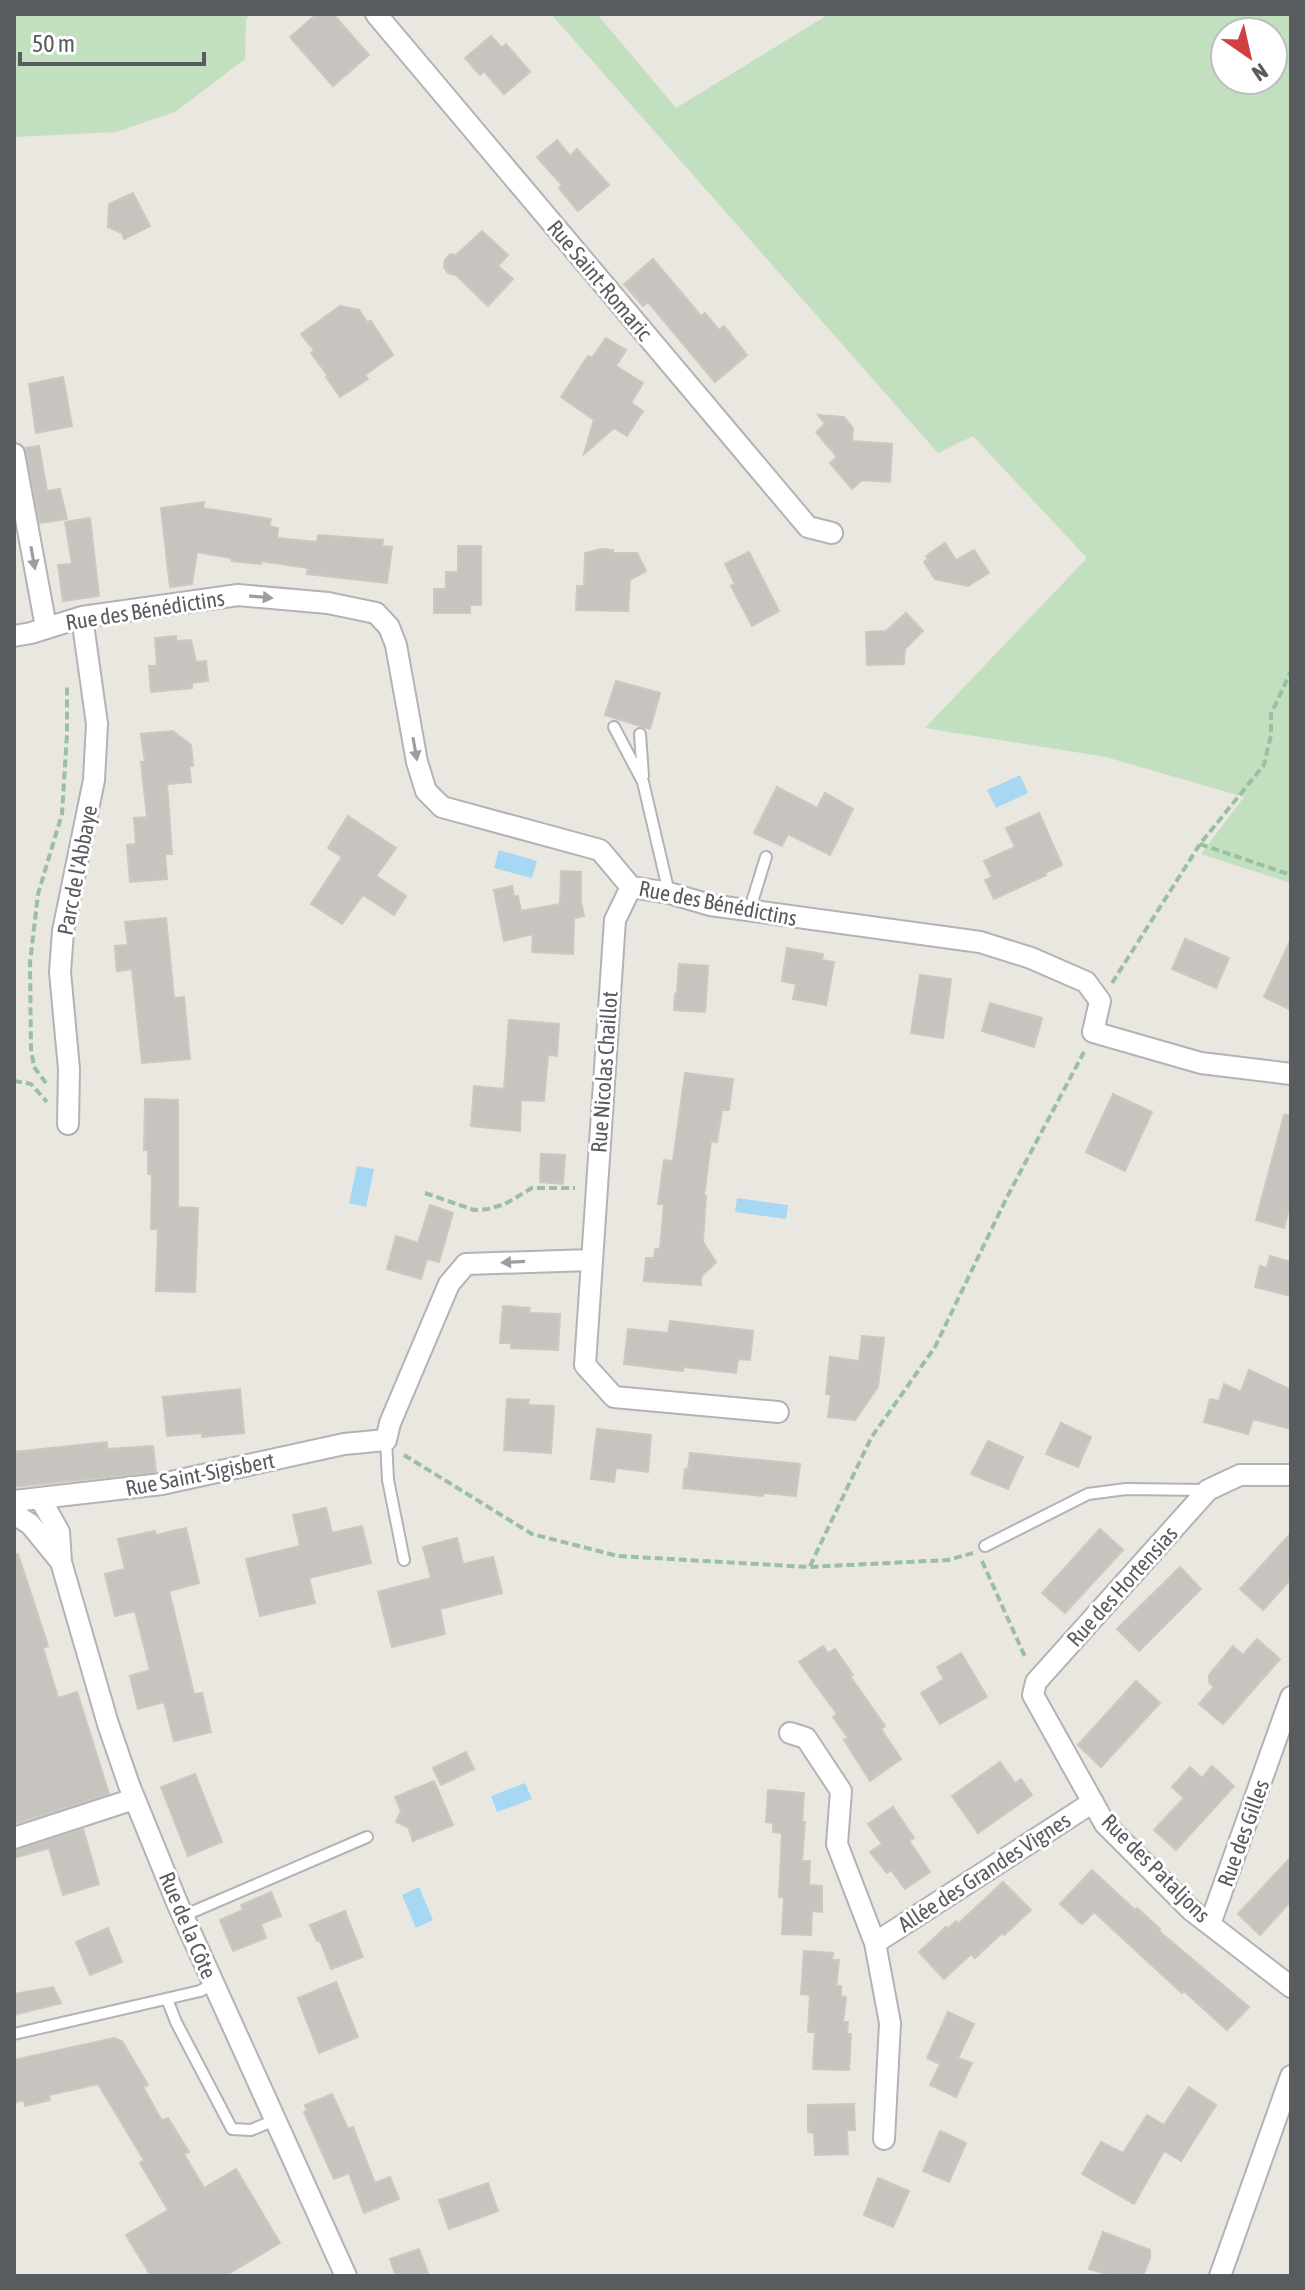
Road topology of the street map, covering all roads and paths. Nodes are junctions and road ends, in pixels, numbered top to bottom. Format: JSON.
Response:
{"nodes":[{"id":1,"x":376,"y":14,"type":"edge"},
{"id":2,"x":14,"y":454,"type":"edge"},
{"id":3,"x":832,"y":533,"type":"dead end"},
{"id":4,"x":82,"y":617,"type":"junction"},
{"id":5,"x":46,"y":627,"type":"junction"},
{"id":6,"x":14,"y":636,"type":"edge"},
{"id":7,"x":1291,"y":671,"type":"edge"},
{"id":8,"x":614,"y":727,"type":"dead end"},
{"id":9,"x":640,"y":734,"type":"dead end"},
{"id":10,"x":643,"y":782,"type":"junction"},
{"id":11,"x":1200,"y":844,"type":"junction"},
{"id":12,"x":766,"y":857,"type":"dead end"},
{"id":13,"x":1291,"y":875,"type":"edge"},
{"id":14,"x":631,"y":887,"type":"junction"},
{"id":15,"x":669,"y":893,"type":"junction"},
{"id":16,"x":752,"y":911,"type":"junction"},
{"id":17,"x":1100,"y":1001,"type":"junction"},
{"id":18,"x":1093,"y":1032,"type":"junction"},
{"id":19,"x":1291,"y":1074,"type":"edge"},
{"id":20,"x":14,"y":1081,"type":"edge"},
{"id":21,"x":68,"y":1124,"type":"joint"},
{"id":22,"x":596,"y":1189,"type":"junction"},
{"id":23,"x":425,"y":1193,"type":"dead end"},
{"id":24,"x":591,"y":1260,"type":"junction"},
{"id":25,"x":778,"y":1412,"type":"dead end"},
{"id":26,"x":386,"y":1440,"type":"junction"},
{"id":27,"x":1291,"y":1475,"type":"edge"},
{"id":28,"x":1208,"y":1490,"type":"junction"},
{"id":29,"x":40,"y":1498,"type":"junction"},
{"id":30,"x":14,"y":1501,"type":"edge"},
{"id":31,"x":14,"y":1514,"type":"edge"},
{"id":32,"x":985,"y":1546,"type":"dead end"},
{"id":33,"x":404,"y":1560,"type":"dead end"},
{"id":34,"x":61,"y":1562,"type":"junction"},
{"id":35,"x":809,"y":1567,"type":"junction"},
{"id":36,"x":1036,"y":1682,"type":"junction"},
{"id":37,"x":1291,"y":1697,"type":"edge"},
{"id":38,"x":790,"y":1733,"type":"dead end"},
{"id":39,"x":134,"y":1799,"type":"junction"},
{"id":40,"x":1093,"y":1802,"type":"junction"},
{"id":41,"x":367,"y":1837,"type":"dead end"},
{"id":42,"x":14,"y":1838,"type":"edge"},
{"id":43,"x":183,"y":1916,"type":"junction"},
{"id":44,"x":1210,"y":1924,"type":"junction"},
{"id":45,"x":875,"y":1943,"type":"junction"},
{"id":46,"x":213,"y":1984,"type":"junction"},
{"id":47,"x":1291,"y":1987,"type":"edge"},
{"id":48,"x":167,"y":1999,"type":"junction"},
{"id":49,"x":14,"y":2034,"type":"edge"},
{"id":50,"x":1291,"y":2076,"type":"edge"},
{"id":51,"x":275,"y":2120,"type":"junction"},
{"id":52,"x":884,"y":2139,"type":"dead end"},
{"id":53,"x":346,"y":2276,"type":"edge"},
{"id":54,"x":1220,"y":2276,"type":"edge"}],
"edges":[{"from":1,"to":3,"type":"street","name":"Rue Saint-Romaric"},
{"from":2,"to":5,"type":"street","one_way":true},
{"from":4,"to":5,"type":"street","name":"Rue des Bénédictins"},
{"from":4,"to":14,"type":"street","name":"Rue des Bénédictins","one_way":true},
{"from":4,"to":21,"type":"street","name":"Parc de l'Abbaye"},
{"from":5,"to":6,"type":"street","name":"Rue des Bénédictins"},
{"from":7,"to":11,"type":"path"},
{"from":8,"to":10,"type":"lane"},
{"from":9,"to":10,"type":"lane"},
{"from":10,"to":15,"type":"lane"},
{"from":11,"to":13,"type":"path"},
{"from":11,"to":17,"type":"path"},
{"from":12,"to":16,"type":"lane"},
{"from":14,"to":15,"type":"street","name":"Rue des Bénédictins"},
{"from":14,"to":22,"type":"street","name":"Rue Nicolas Chaillot"},
{"from":15,"to":16,"type":"street","name":"Rue des Bénédictins"},
{"from":16,"to":17,"type":"street","name":"Rue des Bénédictins"},
{"from":17,"to":18,"type":"street"},
{"from":18,"to":19,"type":"street"},
{"from":18,"to":35,"type":"path"},
{"from":20,"to":21,"type":"path"},
{"from":22,"to":23,"type":"path"},
{"from":22,"to":24,"type":"street","name":"Rue Nicolas Chaillot"},
{"from":24,"to":25,"type":"street","name":"Rue Nicolas Chaillot"},
{"from":24,"to":26,"type":"street","one_way":true},
{"from":26,"to":29,"type":"street","name":"Rue Saint-Sigisbert"},
{"from":26,"to":33,"type":"lane"},
{"from":26,"to":35,"type":"path"},
{"from":27,"to":28,"type":"street"},
{"from":28,"to":32,"type":"lane"},
{"from":28,"to":36,"type":"street","name":"Rue des Hortensias"},
{"from":29,"to":30,"type":"street","name":"Rue Saint-Sigisbert"},
{"from":29,"to":34,"type":"street","name":"Rue de la Côte"},
{"from":31,"to":34,"type":"street","name":"Rue de la Côte"},
{"from":34,"to":39,"type":"street","name":"Rue de la Côte"},
{"from":35,"to":36,"type":"path"},
{"from":36,"to":40,"type":"street","name":"Rue des Pataljons"},
{"from":37,"to":44,"type":"street","name":"Rue des Gilles"},
{"from":38,"to":45,"type":"street","name":"Allée des Grandes Vignes"},
{"from":39,"to":42,"type":"street"},
{"from":39,"to":43,"type":"street","name":"Rue de la Côte"},
{"from":40,"to":44,"type":"street","name":"Rue des Pataljons"},
{"from":40,"to":45,"type":"street","name":"Allée des Grandes Vignes"},
{"from":41,"to":43,"type":"lane"},
{"from":43,"to":46,"type":"street","name":"Rue de la Côte"},
{"from":44,"to":47,"type":"street","name":"Rue des Pataljons"},
{"from":45,"to":52,"type":"street","name":"Allée des Grandes Vignes"},
{"from":46,"to":48,"type":"lane"},
{"from":46,"to":51,"type":"street","name":"Rue de la Côte"},
{"from":48,"to":49,"type":"lane"},
{"from":48,"to":51,"type":"lane"},
{"from":50,"to":54,"type":"street"},
{"from":51,"to":53,"type":"street","name":"Rue de la Côte"}]}
